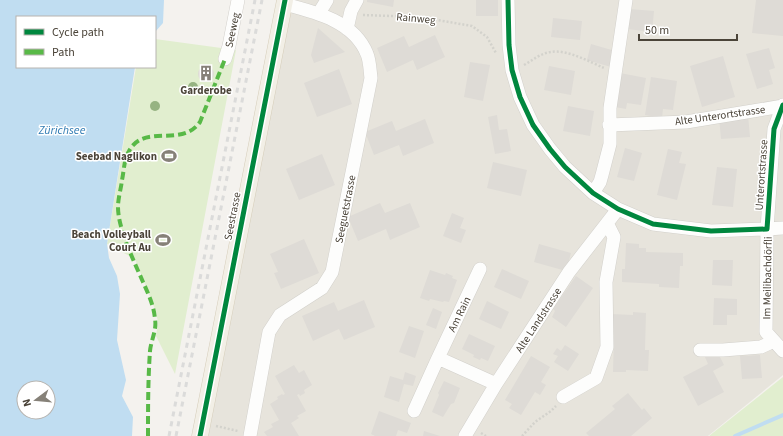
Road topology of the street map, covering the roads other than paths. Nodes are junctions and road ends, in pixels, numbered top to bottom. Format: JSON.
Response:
{"nodes":[{"id":1,"x":238,"y":0,"type":"edge"},
{"id":2,"x":327,"y":0,"type":"edge"},
{"id":3,"x":508,"y":0,"type":"edge"},
{"id":4,"x":626,"y":0,"type":"edge"},
{"id":5,"x":285,"y":2,"type":"edge"},
{"id":6,"x":354,"y":5,"type":"edge"},
{"id":7,"x":319,"y":13,"type":"junction"},
{"id":8,"x":347,"y":29,"type":"junction"},
{"id":9,"x":225,"y":59,"type":"dead end"},
{"id":10,"x":783,"y":106,"type":"edge"},
{"id":11,"x":609,"y":125,"type":"junction"},
{"id":12,"x":593,"y":193,"type":"junction"},
{"id":13,"x":618,"y":209,"type":"junction"},
{"id":14,"x":607,"y":223,"type":"junction"},
{"id":15,"x":783,"y":228,"type":"edge"},
{"id":16,"x":767,"y":229,"type":"junction"},
{"id":17,"x":480,"y":269,"type":"dead end"},
{"id":18,"x":774,"y":341,"type":"junction"},
{"id":19,"x":700,"y":350,"type":"dead end"},
{"id":20,"x":783,"y":351,"type":"edge"},
{"id":21,"x":438,"y":358,"type":"junction"},
{"id":22,"x":496,"y":384,"type":"junction"},
{"id":23,"x":563,"y":397,"type":"road end"},
{"id":24,"x":414,"y":411,"type":"dead end"},
{"id":25,"x":200,"y":436,"type":"edge"},
{"id":26,"x":250,"y":436,"type":"edge"},
{"id":27,"x":465,"y":436,"type":"edge"}],
"edges":[{"from":1,"to":9,"type":"street","name":"Seeweg"},
{"from":2,"to":7,"type":"street"},
{"from":3,"to":12,"type":"street"},
{"from":4,"to":11,"type":"street"},
{"from":5,"to":7,"type":"street","name":"Seeguetstrasse"},
{"from":5,"to":25,"type":"main road","name":"Seestrasse"},
{"from":6,"to":8,"type":"street"},
{"from":7,"to":8,"type":"street","name":"Seeguetstrasse"},
{"from":8,"to":26,"type":"street","name":"Seeguetstrasse"},
{"from":10,"to":11,"type":"street","name":"Alte Unterortstrasse"},
{"from":10,"to":16,"type":"street","name":"Unterortstrasse"},
{"from":11,"to":12,"type":"street"},
{"from":12,"to":13,"type":"street"},
{"from":13,"to":14,"type":"street","name":"Alte Landstrasse"},
{"from":13,"to":16,"type":"street"},
{"from":14,"to":22,"type":"street","name":"Alte Landstrasse"},
{"from":14,"to":23,"type":"street"},
{"from":15,"to":16,"type":"street","name":"Im Meilibachdörfli"},
{"from":16,"to":18,"type":"street","name":"Im Meilibachdörfli"},
{"from":17,"to":21,"type":"street","name":"Am Rain"},
{"from":18,"to":19,"type":"street"},
{"from":18,"to":20,"type":"street","name":"Im Meilibachdörfli"},
{"from":21,"to":22,"type":"street"},
{"from":21,"to":24,"type":"street","name":"Am Rain"},
{"from":22,"to":27,"type":"street","name":"Alte Landstrasse"}]}
